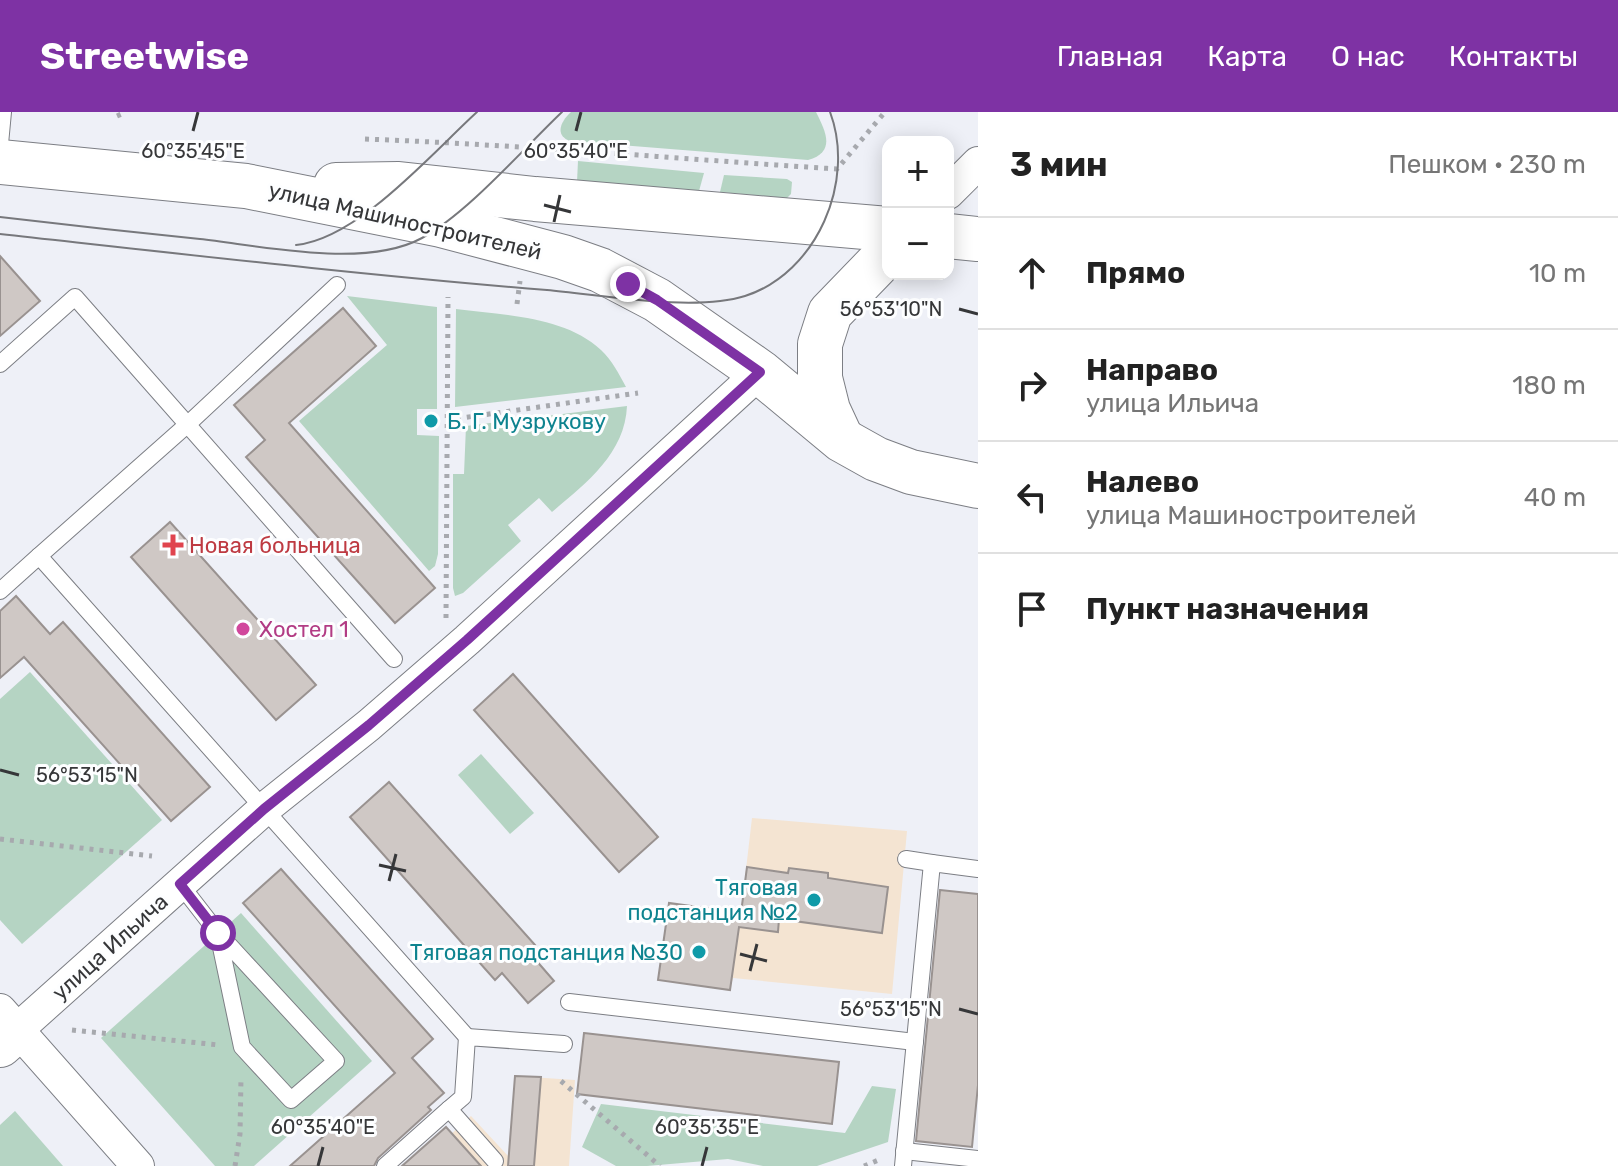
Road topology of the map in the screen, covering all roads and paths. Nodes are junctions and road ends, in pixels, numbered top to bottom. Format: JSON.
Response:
{"nodes":[{"id":1,"x":3,"y":112,"type":"edge"},
{"id":2,"x":126,"y":112,"type":"edge"},
{"id":3,"x":885,"y":112,"type":"edge"},
{"id":4,"x":117,"y":116,"type":"dead end"},
{"id":5,"x":365,"y":139,"type":"dead end"},
{"id":6,"x":0,"y":144,"type":"edge"},
{"id":7,"x":0,"y":162,"type":"edge"},
{"id":8,"x":978,"y":163,"type":"edge"},
{"id":9,"x":246,"y":186,"type":"junction"},
{"id":10,"x":954,"y":187,"type":"edge"},
{"id":11,"x":882,"y":228,"type":"edge"},
{"id":12,"x":954,"y":237,"type":"edge"},
{"id":13,"x":978,"y":239,"type":"edge"},
{"id":14,"x":882,"y":259,"type":"edge"},
{"id":15,"x":337,"y":285,"type":"dead end"},
{"id":16,"x":448,"y":297,"type":"dead end"},
{"id":17,"x":830,"y":313,"type":"junction"},
{"id":18,"x":0,"y":364,"type":"edge"},
{"id":19,"x":760,"y":372,"type":"junction"},
{"id":20,"x":638,"y":393,"type":"dead end"},
{"id":21,"x":447,"y":420,"type":"junction"},
{"id":22,"x":188,"y":424,"type":"junction"},
{"id":23,"x":842,"y":440,"type":"junction"},
{"id":24,"x":978,"y":486,"type":"edge"},
{"id":25,"x":39,"y":556,"type":"junction"},
{"id":26,"x":0,"y":591,"type":"edge"},
{"id":27,"x":446,"y":619,"type":"dead end"},
{"id":28,"x":394,"y":659,"type":"dead end"},
{"id":29,"x":264,"y":809,"type":"junction"},
{"id":30,"x":0,"y":839,"type":"edge"},
{"id":31,"x":152,"y":856,"type":"dead end"},
{"id":32,"x":906,"y":859,"type":"dead end"},
{"id":33,"x":932,"y":863,"type":"junction"},
{"id":34,"x":978,"y":869,"type":"edge"},
{"id":35,"x":180,"y":884,"type":"junction"},
{"id":36,"x":218,"y":933,"type":"junction"},
{"id":37,"x":569,"y":1002,"type":"dead end"},
{"id":38,"x":6,"y":1028,"type":"edge"},
{"id":39,"x":72,"y":1030,"type":"dead end"},
{"id":40,"x":467,"y":1037,"type":"junction"},
{"id":41,"x":915,"y":1042,"type":"junction"},
{"id":42,"x":564,"y":1044,"type":"dead end"},
{"id":43,"x":242,"y":1047,"type":"junction"},
{"id":44,"x":561,"y":1081,"type":"dead end"},
{"id":45,"x":449,"y":1109,"type":"junction"},
{"id":46,"x":904,"y":1159,"type":"edge"},
{"id":47,"x":978,"y":1159,"type":"edge"},
{"id":48,"x":495,"y":1161,"type":"dead end"},
{"id":49,"x":138,"y":1166,"type":"edge"},
{"id":50,"x":235,"y":1166,"type":"edge"},
{"id":51,"x":387,"y":1166,"type":"edge"},
{"id":52,"x":660,"y":1166,"type":"edge"}],
"edges":[{"from":1,"to":6,"type":"lane"},
{"from":2,"to":4,"type":"path"},
{"from":3,"to":5,"type":"path"},
{"from":7,"to":9,"type":"main road","name":"улица Машиностроителей"},
{"from":8,"to":10,"type":"street"},
{"from":9,"to":11,"type":"main road","name":"улица Машиностроителей"},
{"from":9,"to":19,"type":"main road","name":"улица Машиностроителей"},
{"from":12,"to":13,"type":"main road"},
{"from":14,"to":17,"type":"main road"},
{"from":15,"to":22,"type":"lane"},
{"from":16,"to":21,"type":"path"},
{"from":17,"to":19,"type":"main road"},
{"from":17,"to":23,"type":"main road"},
{"from":18,"to":22,"type":"lane"},
{"from":19,"to":23,"type":"main road","name":"улица Машиностроителей"},
{"from":19,"to":29,"type":"street","name":"улица Ильича"},
{"from":20,"to":21,"type":"path"},
{"from":21,"to":27,"type":"path"},
{"from":22,"to":25,"type":"lane"},
{"from":22,"to":28,"type":"lane"},
{"from":23,"to":24,"type":"main road","name":"улица Машиностроителей"},
{"from":25,"to":26,"type":"lane"},
{"from":25,"to":29,"type":"lane"},
{"from":29,"to":35,"type":"street","name":"улица Ильича"},
{"from":29,"to":40,"type":"lane"},
{"from":30,"to":31,"type":"path"},
{"from":32,"to":33,"type":"lane"},
{"from":33,"to":34,"type":"lane"},
{"from":33,"to":41,"type":"lane"},
{"from":35,"to":36,"type":"lane"},
{"from":35,"to":38,"type":"street","name":"улица Ильича"},
{"from":36,"to":43,"type":"lane"},
{"from":36,"to":43,"type":"lane"},
{"from":37,"to":41,"type":"lane"},
{"from":38,"to":49,"type":"street"},
{"from":39,"to":43,"type":"path"},
{"from":40,"to":42,"type":"lane"},
{"from":40,"to":45,"type":"lane"},
{"from":41,"to":46,"type":"lane"},
{"from":43,"to":50,"type":"path"},
{"from":44,"to":52,"type":"path"},
{"from":45,"to":48,"type":"lane"},
{"from":45,"to":51,"type":"lane"},
{"from":46,"to":47,"type":"lane"}]}
